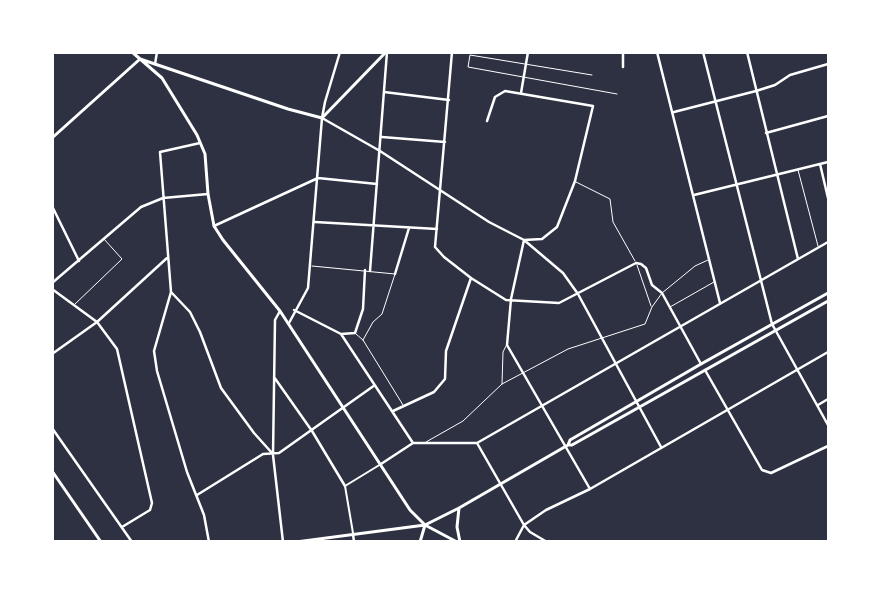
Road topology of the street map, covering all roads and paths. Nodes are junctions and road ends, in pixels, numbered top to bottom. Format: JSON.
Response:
{"nodes":[{"id":1,"x":132,"y":52,"type":"edge"},
{"id":2,"x":157,"y":52,"type":"edge"},
{"id":3,"x":340,"y":52,"type":"edge"},
{"id":4,"x":387,"y":52,"type":"edge"},
{"id":5,"x":452,"y":52,"type":"edge"},
{"id":6,"x":528,"y":52,"type":"edge"},
{"id":7,"x":623,"y":52,"type":"edge"},
{"id":8,"x":658,"y":52,"type":"edge"},
{"id":9,"x":703,"y":52,"type":"edge"},
{"id":10,"x":747,"y":52,"type":"edge"},
{"id":11,"x":140,"y":59,"type":"junction"},
{"id":12,"x":828,"y":64,"type":"edge"},
{"id":13,"x":154,"y":65,"type":"junction"},
{"id":14,"x":526,"y":65,"type":"junction"},
{"id":15,"x":623,"y":67,"type":"dead end"},
{"id":16,"x":592,"y":75,"type":"dead end"},
{"id":17,"x":523,"y":78,"type":"junction"},
{"id":18,"x":756,"y":91,"type":"junction"},
{"id":19,"x":384,"y":92,"type":"junction"},
{"id":20,"x":521,"y":94,"type":"junction"},
{"id":21,"x":617,"y":94,"type":"dead end"},
{"id":22,"x":449,"y":100,"type":"junction"},
{"id":23,"x":715,"y":101,"type":"junction"},
{"id":24,"x":674,"y":112,"type":"junction"},
{"id":25,"x":828,"y":116,"type":"edge"},
{"id":26,"x":322,"y":118,"type":"junction"},
{"id":27,"x":487,"y":121,"type":"dead end"},
{"id":28,"x":766,"y":133,"type":"junction"},
{"id":29,"x":382,"y":136,"type":"junction"},
{"id":30,"x":52,"y":138,"type":"edge"},
{"id":31,"x":445,"y":142,"type":"junction"},
{"id":32,"x":200,"y":143,"type":"junction"},
{"id":33,"x":380,"y":151,"type":"junction"},
{"id":34,"x":828,"y":162,"type":"edge"},
{"id":35,"x":820,"y":164,"type":"junction"},
{"id":36,"x":798,"y":170,"type":"junction"},
{"id":37,"x":777,"y":175,"type":"junction"},
{"id":38,"x":318,"y":178,"type":"junction"},
{"id":39,"x":575,"y":181,"type":"junction"},
{"id":40,"x":377,"y":184,"type":"junction"},
{"id":41,"x":736,"y":185,"type":"junction"},
{"id":42,"x":440,"y":191,"type":"junction"},
{"id":43,"x":208,"y":194,"type":"junction"},
{"id":44,"x":694,"y":195,"type":"junction"},
{"id":45,"x":163,"y":198,"type":"junction"},
{"id":46,"x":828,"y":198,"type":"edge"},
{"id":47,"x":52,"y":206,"type":"edge"},
{"id":48,"x":315,"y":222,"type":"junction"},
{"id":49,"x":374,"y":225,"type":"junction"},
{"id":50,"x":214,"y":226,"type":"junction"},
{"id":51,"x":409,"y":228,"type":"junction"},
{"id":52,"x":437,"y":230,"type":"junction"},
{"id":53,"x":104,"y":239,"type":"junction"},
{"id":54,"x":524,"y":240,"type":"junction"},
{"id":55,"x":828,"y":242,"type":"edge"},
{"id":56,"x":818,"y":247,"type":"junction"},
{"id":57,"x":167,"y":258,"type":"junction"},
{"id":58,"x":798,"y":258,"type":"junction"},
{"id":59,"x":709,"y":259,"type":"junction"},
{"id":60,"x":78,"y":261,"type":"junction"},
{"id":61,"x":636,"y":263,"type":"junction"},
{"id":62,"x":311,"y":266,"type":"junction"},
{"id":63,"x":365,"y":270,"type":"junction"},
{"id":64,"x":370,"y":271,"type":"junction"},
{"id":65,"x":395,"y":274,"type":"junction"},
{"id":66,"x":471,"y":278,"type":"junction"},
{"id":67,"x":760,"y":280,"type":"junction"},
{"id":68,"x":715,"y":282,"type":"junction"},
{"id":69,"x":52,"y":283,"type":"edge"},
{"id":70,"x":52,"y":289,"type":"edge"},
{"id":71,"x":171,"y":292,"type":"junction"},
{"id":72,"x":662,"y":293,"type":"junction"},
{"id":73,"x":828,"y":293,"type":"edge"},
{"id":74,"x":578,"y":294,"type":"junction"},
{"id":75,"x":511,"y":299,"type":"junction"},
{"id":76,"x":828,"y":301,"type":"edge"},
{"id":77,"x":720,"y":303,"type":"junction"},
{"id":78,"x":73,"y":306,"type":"junction"},
{"id":79,"x":652,"y":307,"type":"junction"},
{"id":80,"x":669,"y":307,"type":"junction"},
{"id":81,"x":294,"y":310,"type":"junction"},
{"id":82,"x":280,"y":311,"type":"junction"},
{"id":83,"x":97,"y":322,"type":"junction"},
{"id":84,"x":288,"y":324,"type":"junction"},
{"id":85,"x":772,"y":324,"type":"junction"},
{"id":86,"x":679,"y":326,"type":"junction"},
{"id":87,"x":775,"y":331,"type":"junction"},
{"id":88,"x":341,"y":334,"type":"junction"},
{"id":89,"x":355,"y":334,"type":"junction"},
{"id":90,"x":601,"y":338,"type":"junction"},
{"id":91,"x":363,"y":340,"type":"junction"},
{"id":92,"x":507,"y":345,"type":"junction"},
{"id":93,"x":828,"y":352,"type":"edge"},
{"id":94,"x":52,"y":354,"type":"edge"},
{"id":95,"x":614,"y":363,"type":"junction"},
{"id":96,"x":701,"y":364,"type":"junction"},
{"id":97,"x":704,"y":370,"type":"junction"},
{"id":98,"x":797,"y":370,"type":"junction"},
{"id":99,"x":522,"y":373,"type":"junction"},
{"id":100,"x":274,"y":377,"type":"junction"},
{"id":101,"x":502,"y":384,"type":"junction"},
{"id":102,"x":375,"y":385,"type":"junction"},
{"id":103,"x":828,"y":399,"type":"edge"},
{"id":104,"x":637,"y":402,"type":"junction"},
{"id":105,"x":541,"y":405,"type":"junction"},
{"id":106,"x":343,"y":406,"type":"junction"},
{"id":107,"x":404,"y":406,"type":"junction"},
{"id":108,"x":818,"y":406,"type":"junction"},
{"id":109,"x":640,"y":407,"type":"junction"},
{"id":110,"x":393,"y":411,"type":"junction"},
{"id":111,"x":726,"y":411,"type":"junction"},
{"id":112,"x":828,"y":425,"type":"edge"},
{"id":113,"x":52,"y":428,"type":"edge"},
{"id":114,"x":312,"y":431,"type":"junction"},
{"id":115,"x":414,"y":443,"type":"junction"},
{"id":116,"x":426,"y":443,"type":"junction"},
{"id":117,"x":476,"y":443,"type":"junction"},
{"id":118,"x":566,"y":446,"type":"junction"},
{"id":119,"x":828,"y":446,"type":"edge"},
{"id":120,"x":661,"y":447,"type":"junction"},
{"id":121,"x":273,"y":455,"type":"junction"},
{"id":122,"x":381,"y":464,"type":"junction"},
{"id":123,"x":52,"y":471,"type":"edge"},
{"id":124,"x":500,"y":485,"type":"junction"},
{"id":125,"x":345,"y":486,"type":"junction"},
{"id":126,"x":590,"y":489,"type":"junction"},
{"id":127,"x":197,"y":495,"type":"junction"},
{"id":128,"x":459,"y":508,"type":"junction"},
{"id":129,"x":425,"y":525,"type":"junction"},
{"id":130,"x":524,"y":525,"type":"junction"},
{"id":131,"x":122,"y":527,"type":"junction"},
{"id":132,"x":353,"y":534,"type":"junction"},
{"id":133,"x":99,"y":542,"type":"edge"},
{"id":134,"x":132,"y":542,"type":"edge"},
{"id":135,"x":209,"y":542,"type":"edge"},
{"id":136,"x":283,"y":542,"type":"edge"},
{"id":137,"x":296,"y":542,"type":"edge"},
{"id":138,"x":354,"y":542,"type":"edge"},
{"id":139,"x":420,"y":542,"type":"edge"},
{"id":140,"x":458,"y":542,"type":"edge"},
{"id":141,"x":515,"y":542,"type":"edge"},
{"id":142,"x":547,"y":542,"type":"edge"}],
"edges":[{"from":1,"to":11,"type":"street"},
{"from":2,"to":13,"type":"street"},
{"from":3,"to":26,"type":"street"},
{"from":4,"to":19,"type":"street"},
{"from":4,"to":26,"type":"street"},
{"from":5,"to":22,"type":"street"},
{"from":6,"to":14,"type":"street"},
{"from":7,"to":15,"type":"street"},
{"from":8,"to":24,"type":"street"},
{"from":9,"to":23,"type":"street"},
{"from":10,"to":18,"type":"street"},
{"from":11,"to":13,"type":"street"},
{"from":11,"to":30,"type":"street"},
{"from":11,"to":32,"type":"street"},
{"from":12,"to":18,"type":"street"},
{"from":13,"to":26,"type":"street"},
{"from":14,"to":16,"type":"lane"},
{"from":14,"to":17,"type":"street"},
{"from":14,"to":17,"type":"lane"},
{"from":17,"to":20,"type":"street"},
{"from":17,"to":21,"type":"lane"},
{"from":18,"to":23,"type":"street"},
{"from":18,"to":28,"type":"street"},
{"from":19,"to":22,"type":"street"},
{"from":19,"to":29,"type":"street"},
{"from":20,"to":27,"type":"street"},
{"from":20,"to":39,"type":"street"},
{"from":22,"to":31,"type":"street"},
{"from":23,"to":24,"type":"street"},
{"from":23,"to":41,"type":"street"},
{"from":24,"to":44,"type":"street"},
{"from":25,"to":28,"type":"street"},
{"from":26,"to":33,"type":"street"},
{"from":26,"to":38,"type":"street"},
{"from":28,"to":37,"type":"street"},
{"from":29,"to":31,"type":"street"},
{"from":29,"to":33,"type":"street"},
{"from":31,"to":42,"type":"street"},
{"from":32,"to":43,"type":"street"},
{"from":32,"to":45,"type":"street"},
{"from":33,"to":40,"type":"street"},
{"from":33,"to":42,"type":"street"},
{"from":34,"to":35,"type":"street"},
{"from":35,"to":36,"type":"street"},
{"from":35,"to":46,"type":"street"},
{"from":36,"to":37,"type":"street"},
{"from":36,"to":56,"type":"lane"},
{"from":37,"to":41,"type":"street"},
{"from":37,"to":58,"type":"street"},
{"from":38,"to":40,"type":"street"},
{"from":38,"to":48,"type":"street"},
{"from":38,"to":50,"type":"street"},
{"from":39,"to":54,"type":"street"},
{"from":39,"to":61,"type":"lane"},
{"from":40,"to":49,"type":"street"},
{"from":41,"to":44,"type":"street"},
{"from":41,"to":67,"type":"street"},
{"from":42,"to":52,"type":"street"},
{"from":42,"to":54,"type":"street"},
{"from":43,"to":45,"type":"street"},
{"from":43,"to":50,"type":"street"},
{"from":44,"to":59,"type":"street"},
{"from":45,"to":53,"type":"street"},
{"from":45,"to":57,"type":"street"},
{"from":47,"to":60,"type":"street"},
{"from":48,"to":49,"type":"street"},
{"from":48,"to":62,"type":"street"},
{"from":49,"to":51,"type":"street"},
{"from":49,"to":64,"type":"street"},
{"from":50,"to":82,"type":"street"},
{"from":51,"to":52,"type":"street"},
{"from":51,"to":65,"type":"street"},
{"from":52,"to":66,"type":"street"},
{"from":53,"to":60,"type":"street"},
{"from":53,"to":78,"type":"lane"},
{"from":54,"to":74,"type":"street"},
{"from":54,"to":75,"type":"street"},
{"from":55,"to":56,"type":"street"},
{"from":56,"to":58,"type":"street"},
{"from":57,"to":71,"type":"street"},
{"from":57,"to":83,"type":"street"},
{"from":58,"to":67,"type":"street"},
{"from":59,"to":68,"type":"street"},
{"from":59,"to":72,"type":"lane"},
{"from":60,"to":69,"type":"street"},
{"from":61,"to":72,"type":"street"},
{"from":61,"to":74,"type":"street"},
{"from":61,"to":79,"type":"lane"},
{"from":62,"to":63,"type":"lane"},
{"from":62,"to":81,"type":"street"},
{"from":63,"to":64,"type":"lane"},
{"from":63,"to":89,"type":"street"},
{"from":64,"to":65,"type":"lane"},
{"from":65,"to":91,"type":"lane"},
{"from":66,"to":75,"type":"street"},
{"from":66,"to":107,"type":"street"},
{"from":67,"to":77,"type":"street"},
{"from":67,"to":85,"type":"street"},
{"from":68,"to":77,"type":"street"},
{"from":68,"to":80,"type":"lane"},
{"from":70,"to":78,"type":"street"},
{"from":71,"to":121,"type":"street"},
{"from":71,"to":127,"type":"street"},
{"from":72,"to":79,"type":"lane"},
{"from":72,"to":80,"type":"street"},
{"from":73,"to":85,"type":"street"},
{"from":74,"to":75,"type":"street"},
{"from":74,"to":90,"type":"street"},
{"from":75,"to":92,"type":"street"},
{"from":76,"to":87,"type":"street"},
{"from":77,"to":86,"type":"street"},
{"from":78,"to":83,"type":"street"},
{"from":79,"to":90,"type":"lane"},
{"from":80,"to":86,"type":"street"},
{"from":81,"to":84,"type":"street"},
{"from":81,"to":88,"type":"street"},
{"from":82,"to":84,"type":"street"},
{"from":82,"to":100,"type":"street"},
{"from":83,"to":94,"type":"street"},
{"from":83,"to":131,"type":"street"},
{"from":84,"to":106,"type":"street"},
{"from":85,"to":87,"type":"street"},
{"from":85,"to":96,"type":"street"},
{"from":86,"to":95,"type":"street"},
{"from":86,"to":96,"type":"street"},
{"from":87,"to":97,"type":"street"},
{"from":87,"to":98,"type":"street"},
{"from":88,"to":89,"type":"street"},
{"from":88,"to":102,"type":"street"},
{"from":89,"to":91,"type":"lane"},
{"from":90,"to":95,"type":"street"},
{"from":90,"to":99,"type":"lane"},
{"from":91,"to":107,"type":"lane"},
{"from":92,"to":99,"type":"street"},
{"from":92,"to":101,"type":"lane"},
{"from":93,"to":98,"type":"street"},
{"from":95,"to":104,"type":"street"},
{"from":95,"to":105,"type":"street"},
{"from":96,"to":104,"type":"street"},
{"from":97,"to":109,"type":"street"},
{"from":97,"to":111,"type":"street"},
{"from":98,"to":108,"type":"street"},
{"from":98,"to":111,"type":"street"},
{"from":99,"to":101,"type":"lane"},
{"from":99,"to":105,"type":"street"},
{"from":100,"to":114,"type":"street"},
{"from":100,"to":121,"type":"street"},
{"from":101,"to":116,"type":"lane"},
{"from":102,"to":106,"type":"street"},
{"from":102,"to":110,"type":"street"},
{"from":103,"to":108,"type":"street"},
{"from":104,"to":109,"type":"street"},
{"from":104,"to":118,"type":"street"},
{"from":105,"to":117,"type":"street"},
{"from":105,"to":118,"type":"street"},
{"from":106,"to":114,"type":"street"},
{"from":106,"to":122,"type":"street"},
{"from":107,"to":110,"type":"street"},
{"from":108,"to":112,"type":"street"},
{"from":109,"to":118,"type":"street"},
{"from":109,"to":120,"type":"street"},
{"from":110,"to":115,"type":"street"},
{"from":111,"to":119,"type":"street"},
{"from":111,"to":120,"type":"street"},
{"from":113,"to":131,"type":"street"},
{"from":114,"to":121,"type":"street"},
{"from":114,"to":125,"type":"street"},
{"from":115,"to":116,"type":"street"},
{"from":115,"to":122,"type":"street"},
{"from":116,"to":117,"type":"street"},
{"from":117,"to":124,"type":"street"},
{"from":118,"to":124,"type":"street"},
{"from":118,"to":126,"type":"street"},
{"from":120,"to":126,"type":"street"},
{"from":121,"to":127,"type":"street"},
{"from":121,"to":136,"type":"street"},
{"from":122,"to":125,"type":"street"},
{"from":122,"to":129,"type":"street"},
{"from":123,"to":133,"type":"street"},
{"from":124,"to":128,"type":"street"},
{"from":124,"to":130,"type":"street"},
{"from":125,"to":132,"type":"street"},
{"from":126,"to":130,"type":"street"},
{"from":127,"to":135,"type":"street"},
{"from":128,"to":129,"type":"street"},
{"from":128,"to":140,"type":"street"},
{"from":129,"to":132,"type":"street"},
{"from":129,"to":139,"type":"street"},
{"from":129,"to":140,"type":"street"},
{"from":130,"to":141,"type":"street"},
{"from":130,"to":142,"type":"street"},
{"from":131,"to":134,"type":"street"},
{"from":132,"to":137,"type":"street"},
{"from":132,"to":138,"type":"street"}]}
